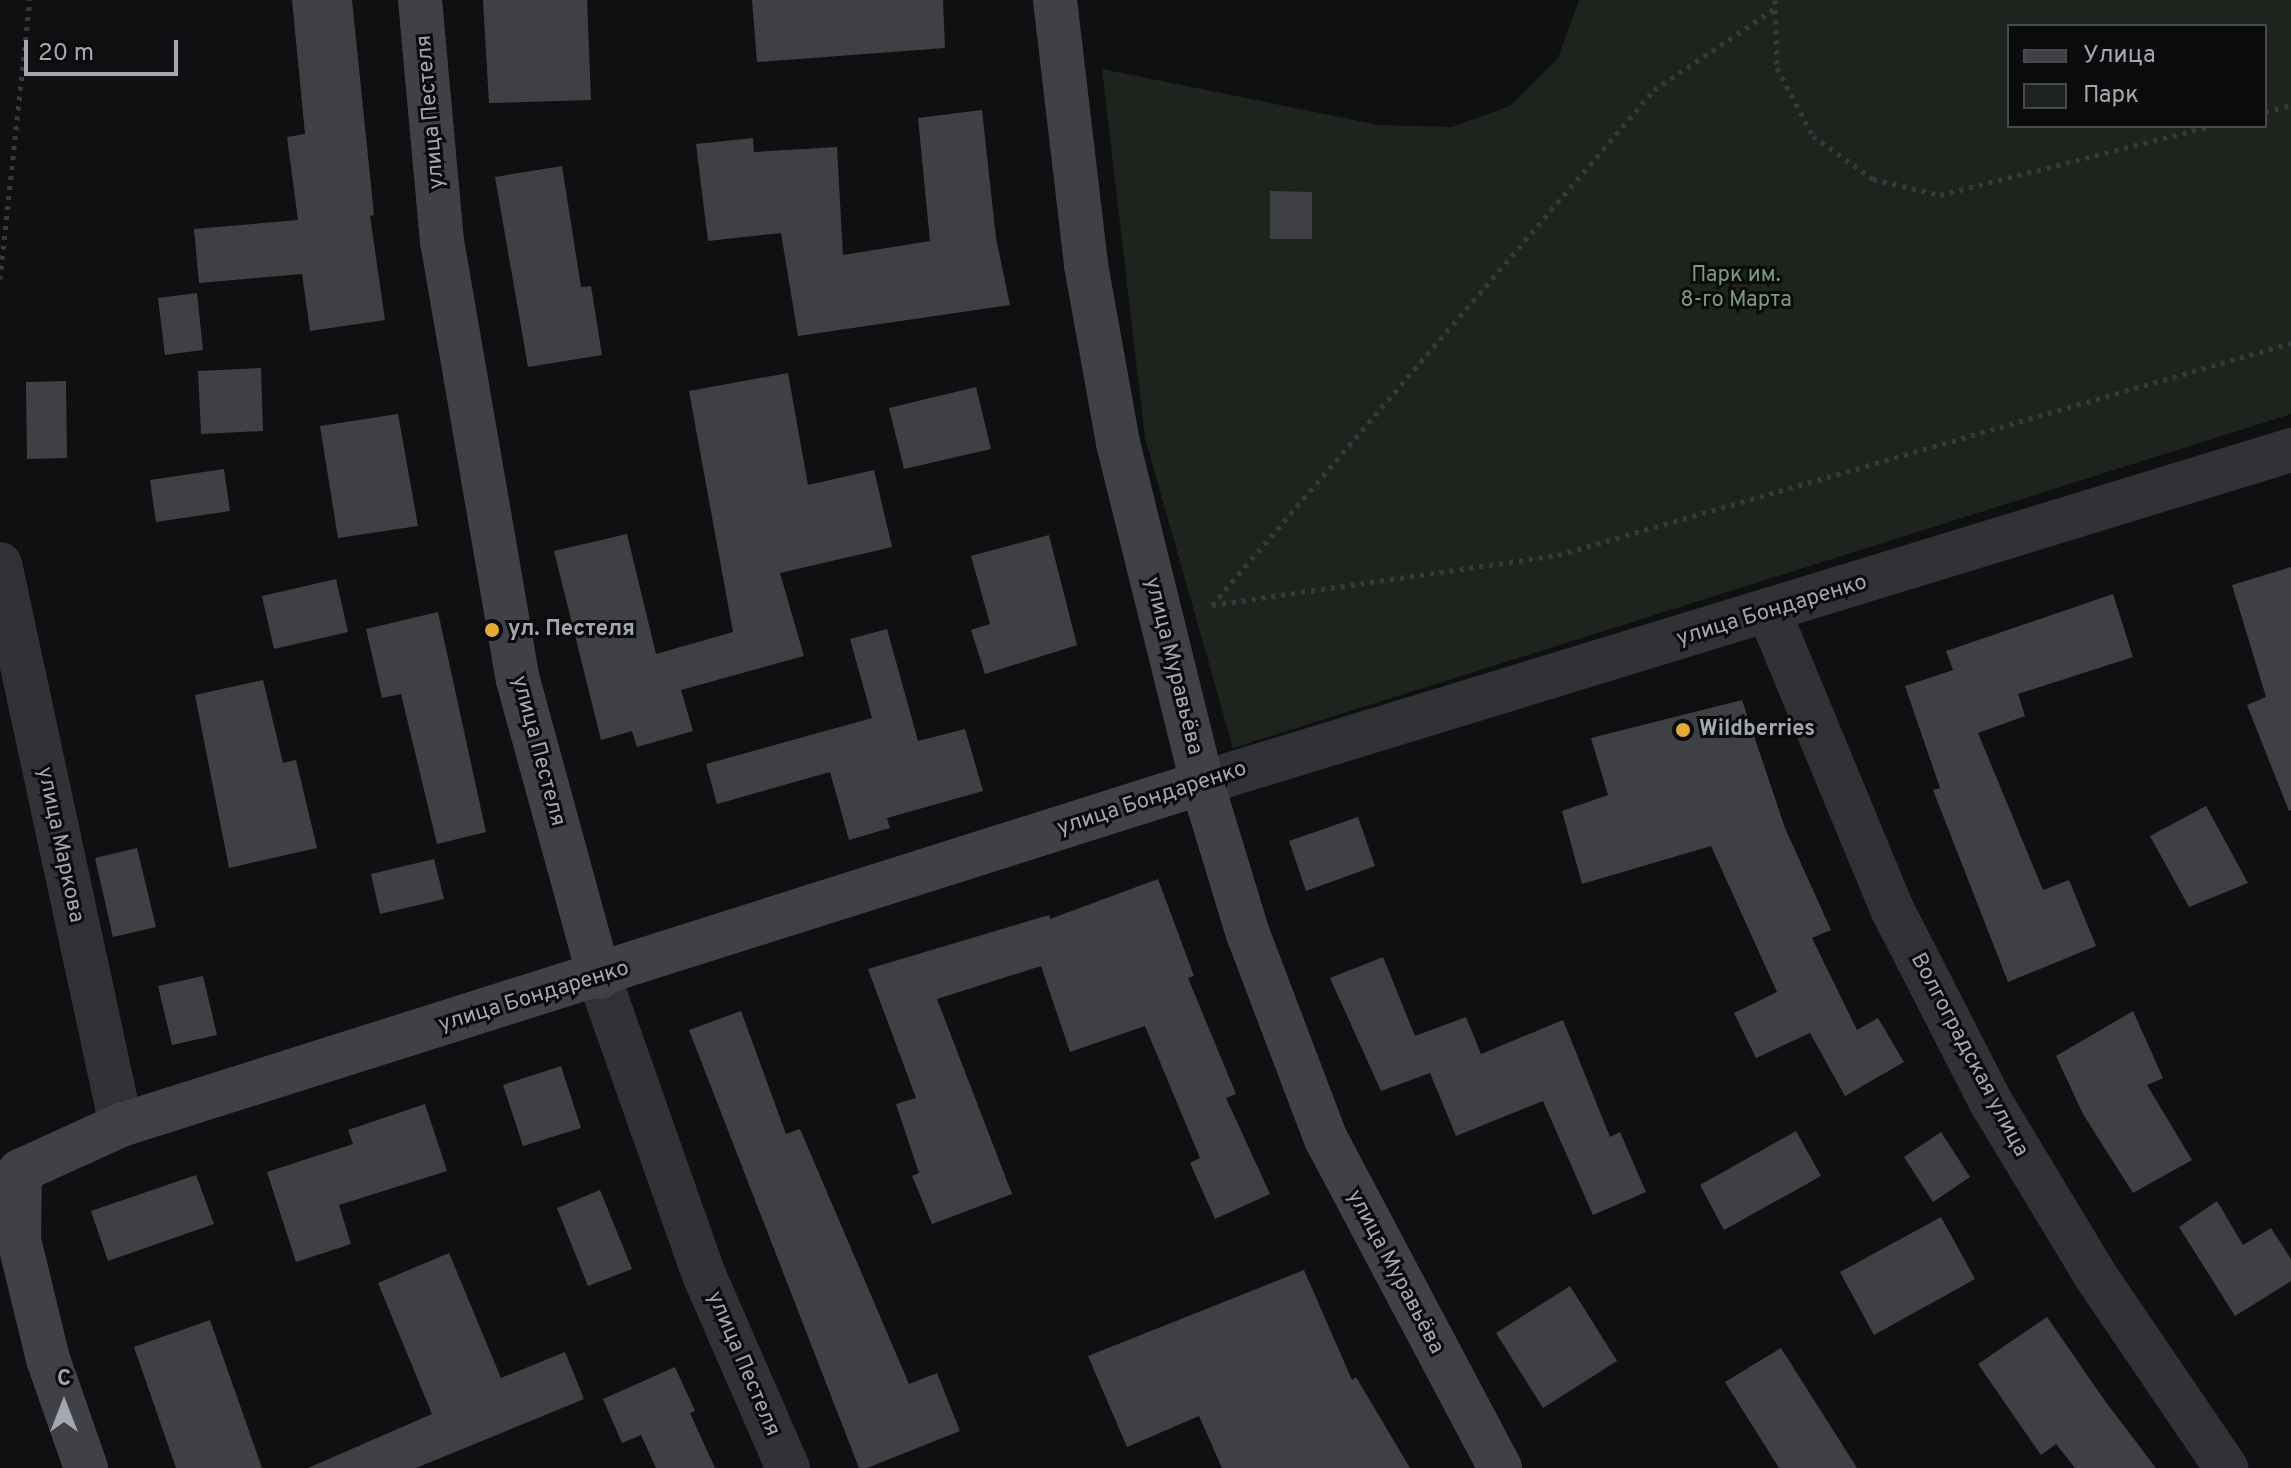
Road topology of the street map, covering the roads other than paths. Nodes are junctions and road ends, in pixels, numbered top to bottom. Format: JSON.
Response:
{"nodes":[{"id":1,"x":420,"y":0,"type":"edge"},
{"id":2,"x":1055,"y":0,"type":"edge"},
{"id":3,"x":2291,"y":450,"type":"edge"},
{"id":4,"x":0,"y":564,"type":"edge"},
{"id":5,"x":1769,"y":612,"type":"junction"},
{"id":6,"x":1202,"y":783,"type":"junction"},
{"id":7,"x":599,"y":977,"type":"junction"},
{"id":8,"x":121,"y":1125,"type":"junction"},
{"id":9,"x":86,"y":1468,"type":"edge"},
{"id":10,"x":788,"y":1468,"type":"edge"},
{"id":11,"x":1500,"y":1468,"type":"edge"},
{"id":12,"x":2226,"y":1468,"type":"edge"}],
"edges":[{"from":1,"to":7,"type":"street","name":"улица Пестеля"},
{"from":2,"to":6,"type":"street","name":"улица Муравьёва"},
{"from":3,"to":5,"type":"street","name":"улица Бондаренко"},
{"from":4,"to":8,"type":"street","name":"улица Маркова"},
{"from":5,"to":6,"type":"street","name":"улица Бондаренко"},
{"from":5,"to":12,"type":"street","name":"Волгоградская улица"},
{"from":6,"to":7,"type":"street","name":"улица Бондаренко"},
{"from":6,"to":11,"type":"street","name":"улица Муравьёва"},
{"from":7,"to":8,"type":"street","name":"улица Бондаренко"},
{"from":7,"to":10,"type":"street","name":"улица Пестеля"},
{"from":8,"to":9,"type":"street","name":"улица Бондаренко"}]}
